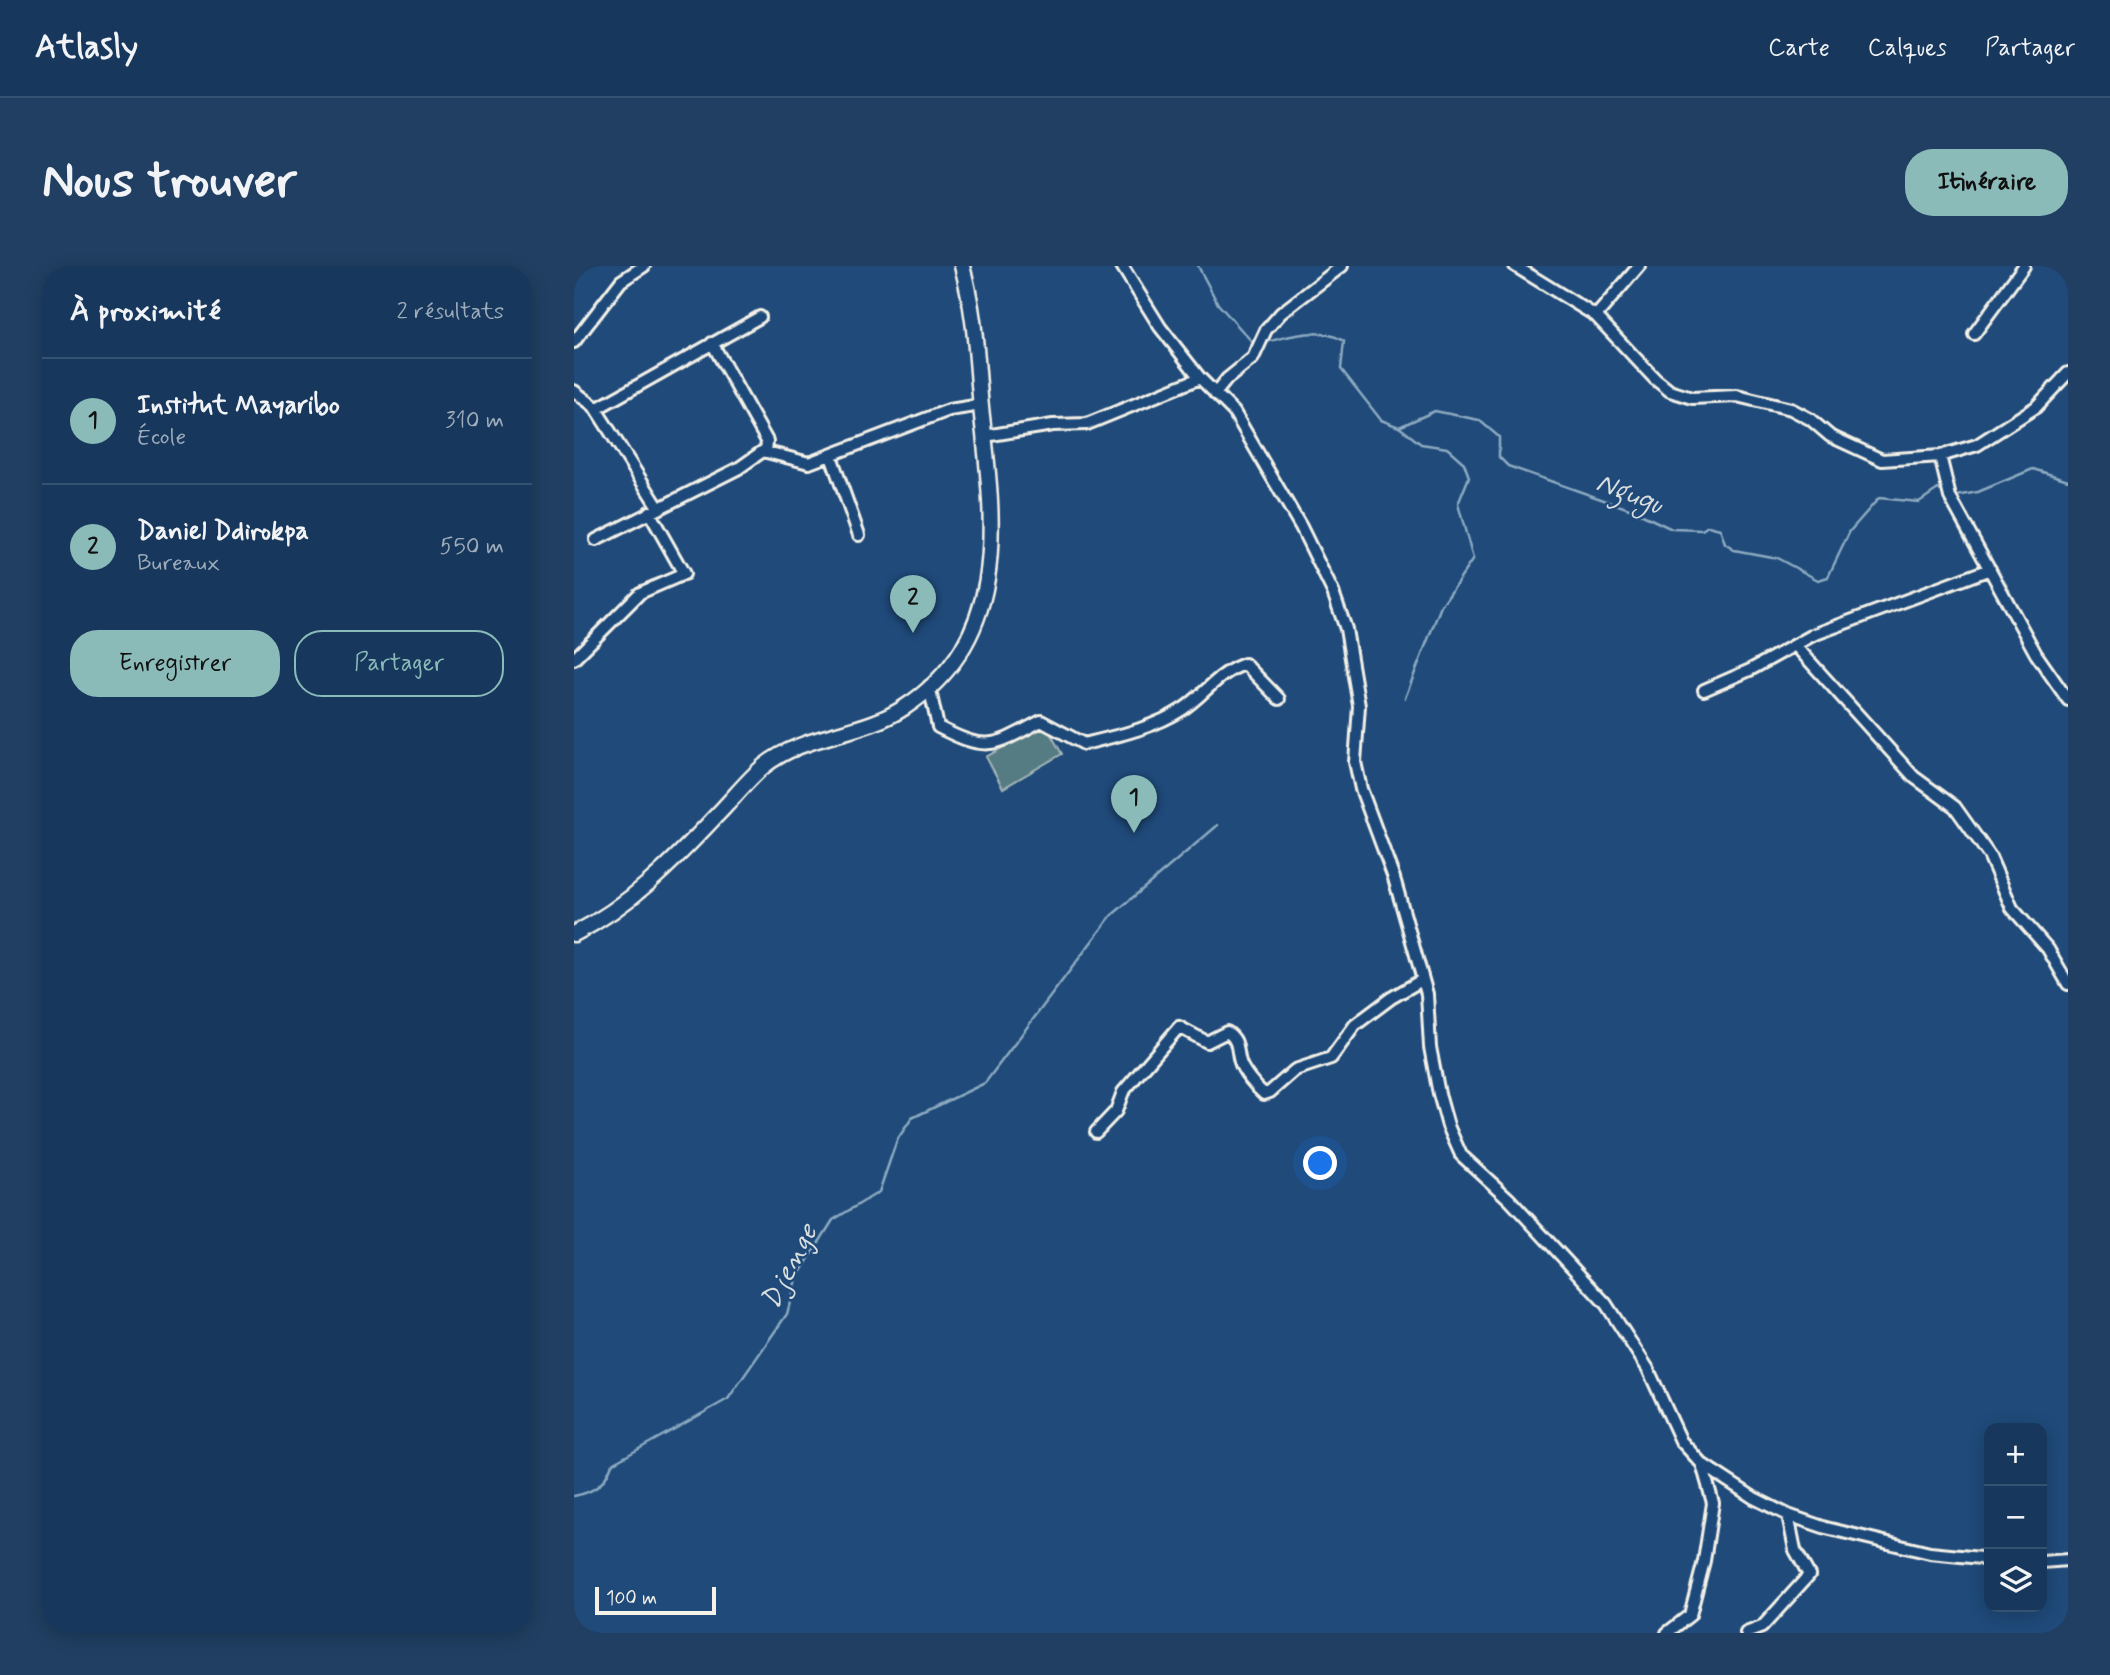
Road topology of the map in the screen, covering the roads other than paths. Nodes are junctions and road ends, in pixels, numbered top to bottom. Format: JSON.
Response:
{"nodes":[{"id":1,"x":644,"y":266,"type":"edge"},
{"id":2,"x":962,"y":266,"type":"edge"},
{"id":3,"x":1122,"y":266,"type":"edge"},
{"id":4,"x":1342,"y":266,"type":"edge"},
{"id":5,"x":1515,"y":266,"type":"edge"},
{"id":6,"x":1639,"y":266,"type":"edge"},
{"id":7,"x":2024,"y":266,"type":"edge"},
{"id":8,"x":1596,"y":316,"type":"junction"},
{"id":9,"x":760,"y":317,"type":"dead end"},
{"id":10,"x":1974,"y":334,"type":"dead end"},
{"id":11,"x":574,"y":342,"type":"edge"},
{"id":12,"x":712,"y":343,"type":"junction"},
{"id":13,"x":2068,"y":373,"type":"edge"},
{"id":14,"x":1200,"y":378,"type":"junction"},
{"id":15,"x":574,"y":391,"type":"edge"},
{"id":16,"x":1215,"y":394,"type":"junction"},
{"id":17,"x":981,"y":405,"type":"junction"},
{"id":18,"x":596,"y":409,"type":"junction"},
{"id":19,"x":985,"y":436,"type":"junction"},
{"id":20,"x":766,"y":452,"type":"junction"},
{"id":21,"x":831,"y":456,"type":"junction"},
{"id":22,"x":1940,"y":456,"type":"junction"},
{"id":23,"x":654,"y":510,"type":"junction"},
{"id":24,"x":859,"y":535,"type":"dead end"},
{"id":25,"x":596,"y":540,"type":"dead end"},
{"id":26,"x":1990,"y":569,"type":"junction"},
{"id":27,"x":1795,"y":645,"type":"junction"},
{"id":28,"x":574,"y":659,"type":"edge"},
{"id":29,"x":929,"y":686,"type":"junction"},
{"id":30,"x":1704,"y":690,"type":"dead end"},
{"id":31,"x":1279,"y":699,"type":"dead end"},
{"id":32,"x":2068,"y":700,"type":"edge"},
{"id":33,"x":574,"y":934,"type":"edge"},
{"id":34,"x":1422,"y":980,"type":"junction"},
{"id":35,"x":2068,"y":984,"type":"edge"},
{"id":36,"x":1096,"y":1132,"type":"dead end"},
{"id":37,"x":1702,"y":1464,"type":"junction"},
{"id":38,"x":1788,"y":1515,"type":"junction"},
{"id":39,"x":1984,"y":1560,"type":"edge"},
{"id":40,"x":2068,"y":1560,"type":"edge"},
{"id":41,"x":2047,"y":1562,"type":"edge"},
{"id":42,"x":1667,"y":1633,"type":"edge"},
{"id":43,"x":1746,"y":1633,"type":"edge"}],
"edges":[{"from":1,"to":11,"type":"street"},
{"from":2,"to":17,"type":"main road"},
{"from":3,"to":14,"type":"street"},
{"from":4,"to":16,"type":"street"},
{"from":5,"to":8,"type":"street"},
{"from":6,"to":8,"type":"street"},
{"from":7,"to":10,"type":"street"},
{"from":8,"to":22,"type":"street"},
{"from":9,"to":12,"type":"street"},
{"from":12,"to":18,"type":"street"},
{"from":12,"to":20,"type":"street"},
{"from":13,"to":22,"type":"street"},
{"from":14,"to":16,"type":"street"},
{"from":14,"to":19,"type":"street"},
{"from":15,"to":18,"type":"street"},
{"from":16,"to":34,"type":"street"},
{"from":17,"to":19,"type":"main road"},
{"from":17,"to":21,"type":"street"},
{"from":18,"to":23,"type":"street"},
{"from":19,"to":29,"type":"main road"},
{"from":20,"to":21,"type":"street"},
{"from":20,"to":23,"type":"street"},
{"from":21,"to":24,"type":"street"},
{"from":22,"to":26,"type":"street"},
{"from":23,"to":25,"type":"street"},
{"from":23,"to":28,"type":"street"},
{"from":26,"to":27,"type":"street"},
{"from":26,"to":32,"type":"street"},
{"from":27,"to":30,"type":"street"},
{"from":27,"to":35,"type":"street"},
{"from":29,"to":31,"type":"street"},
{"from":29,"to":33,"type":"main road"},
{"from":34,"to":36,"type":"street"},
{"from":34,"to":37,"type":"street"},
{"from":37,"to":38,"type":"street"},
{"from":37,"to":42,"type":"street"},
{"from":38,"to":39,"type":"street"},
{"from":38,"to":43,"type":"street"},
{"from":40,"to":41,"type":"street"}]}
